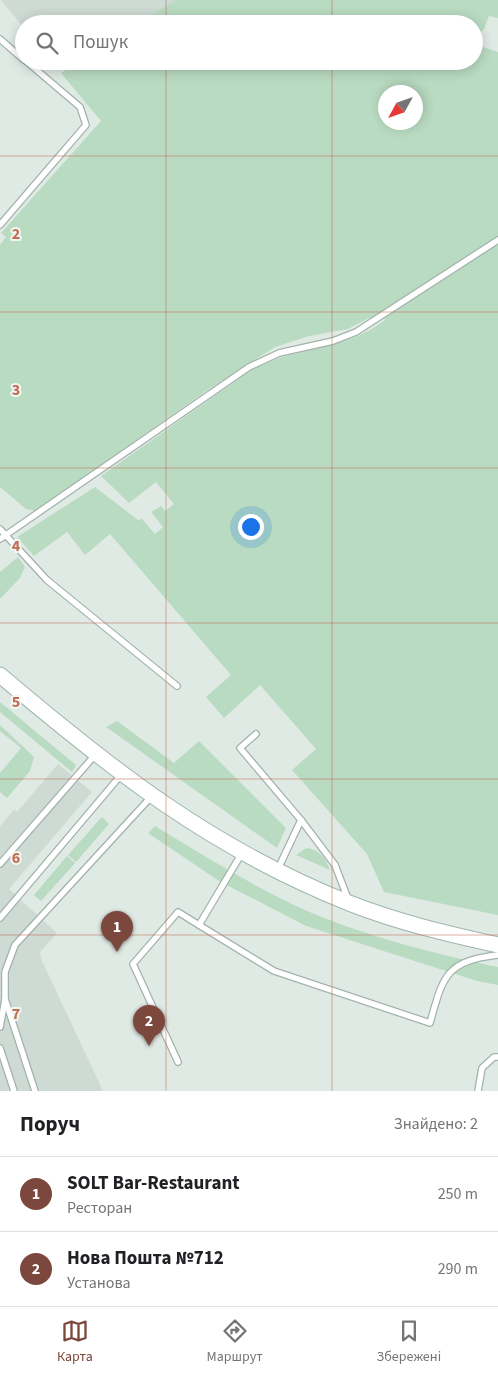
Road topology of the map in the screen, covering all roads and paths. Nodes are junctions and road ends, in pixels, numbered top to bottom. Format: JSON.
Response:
{"nodes":[{"id":1,"x":0,"y":40,"type":"edge"},
{"id":2,"x":15,"y":52,"type":"edge"},
{"id":3,"x":37,"y":70,"type":"edge"},
{"id":4,"x":0,"y":224,"type":"edge"},
{"id":5,"x":498,"y":240,"type":"edge"},
{"id":6,"x":0,"y":529,"type":"edge"},
{"id":7,"x":6,"y":535,"type":"junction"},
{"id":8,"x":0,"y":540,"type":"edge"},
{"id":9,"x":0,"y":675,"type":"edge"},
{"id":10,"x":177,"y":686,"type":"dead end"},
{"id":11,"x":256,"y":734,"type":"dead end"},
{"id":12,"x":95,"y":755,"type":"junction"},
{"id":13,"x":121,"y":775,"type":"junction"},
{"id":14,"x":151,"y":797,"type":"junction"},
{"id":15,"x":301,"y":820,"type":"junction"},
{"id":16,"x":242,"y":853,"type":"junction"},
{"id":17,"x":0,"y":864,"type":"edge"},
{"id":18,"x":277,"y":871,"type":"junction"},
{"id":19,"x":350,"y":904,"type":"junction"},
{"id":20,"x":0,"y":918,"type":"edge"},
{"id":21,"x":199,"y":925,"type":"junction"},
{"id":22,"x":498,"y":945,"type":"edge"},
{"id":23,"x":498,"y":955,"type":"edge"},
{"id":24,"x":5,"y":999,"type":"junction"},
{"id":25,"x":0,"y":1027,"type":"edge"},
{"id":26,"x":0,"y":1048,"type":"edge"},
{"id":27,"x":498,"y":1057,"type":"edge"},
{"id":28,"x":178,"y":1062,"type":"dead end"},
{"id":29,"x":14,"y":1091,"type":"edge"},
{"id":30,"x":36,"y":1091,"type":"edge"},
{"id":31,"x":478,"y":1091,"type":"edge"}],
"edges":[{"from":1,"to":2,"type":"lane"},
{"from":3,"to":4,"type":"lane"},
{"from":5,"to":7,"type":"lane"},
{"from":6,"to":7,"type":"lane"},
{"from":7,"to":8,"type":"lane"},
{"from":7,"to":10,"type":"lane"},
{"from":9,"to":12,"type":"main road"},
{"from":11,"to":15,"type":"lane"},
{"from":12,"to":13,"type":"main road"},
{"from":12,"to":17,"type":"lane"},
{"from":13,"to":14,"type":"main road"},
{"from":13,"to":20,"type":"lane"},
{"from":14,"to":16,"type":"main road"},
{"from":14,"to":24,"type":"lane"},
{"from":15,"to":18,"type":"lane"},
{"from":15,"to":19,"type":"lane"},
{"from":16,"to":18,"type":"main road"},
{"from":16,"to":21,"type":"lane"},
{"from":18,"to":19,"type":"main road"},
{"from":19,"to":22,"type":"main road"},
{"from":21,"to":23,"type":"lane"},
{"from":21,"to":28,"type":"lane"},
{"from":24,"to":25,"type":"lane"},
{"from":24,"to":30,"type":"lane"},
{"from":26,"to":29,"type":"lane"},
{"from":27,"to":31,"type":"lane"}]}
